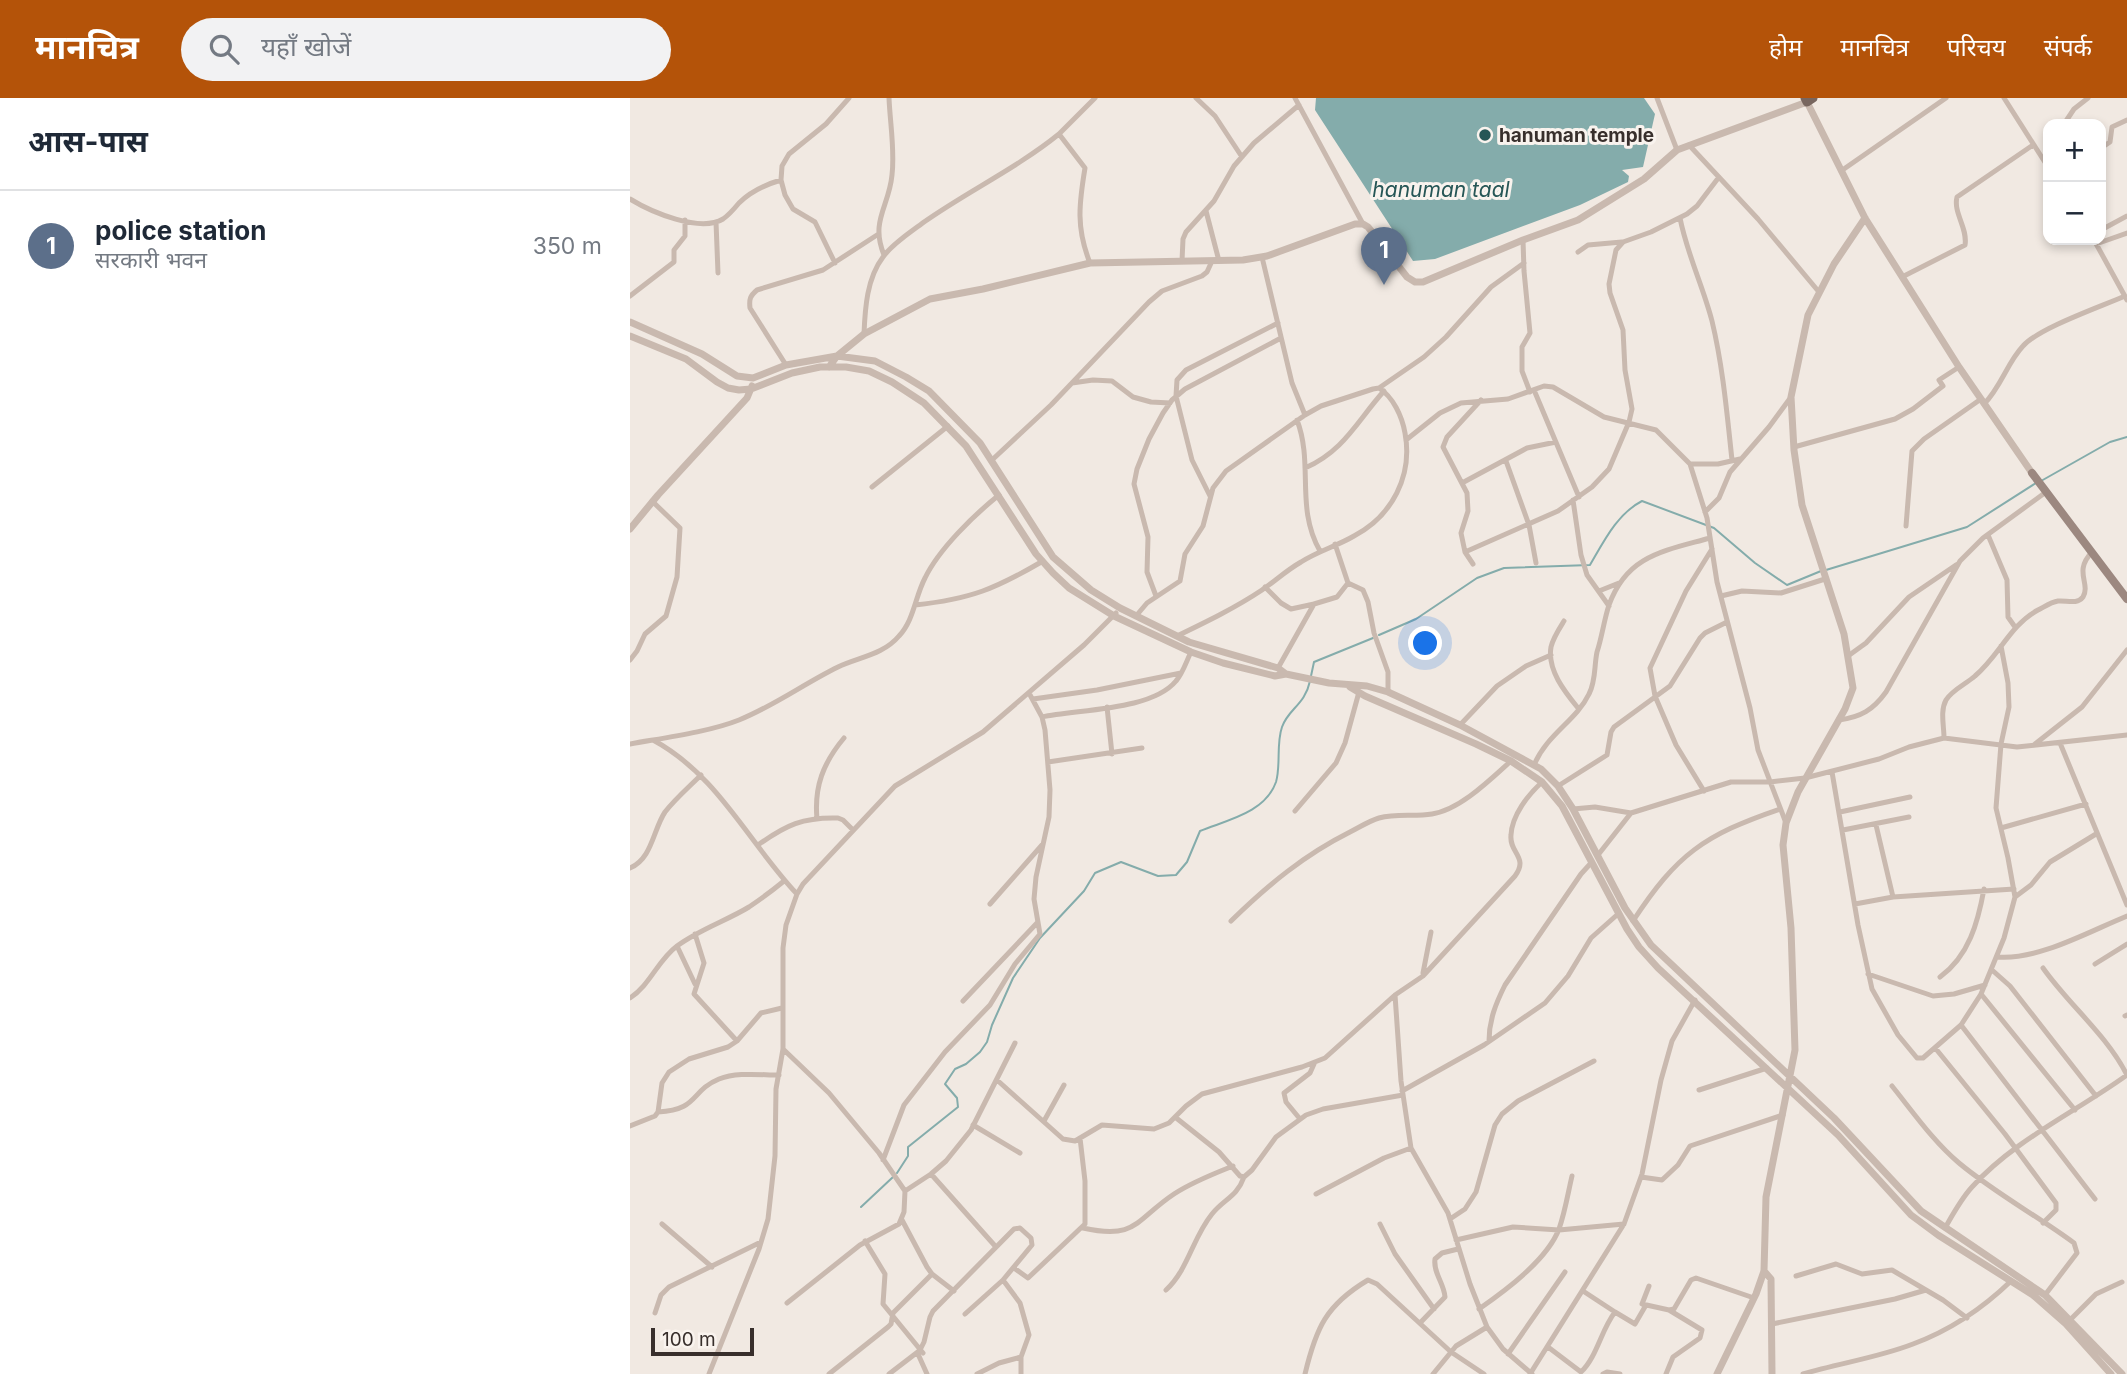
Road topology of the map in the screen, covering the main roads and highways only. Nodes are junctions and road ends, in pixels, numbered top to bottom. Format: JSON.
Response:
{"nodes":[{"id":1,"x":2032,"y":473,"type":"road end"},
{"id":2,"x":2125,"y":592,"type":"edge"}],
"edges":[{"from":1,"to":2,"type":"main road"}]}
